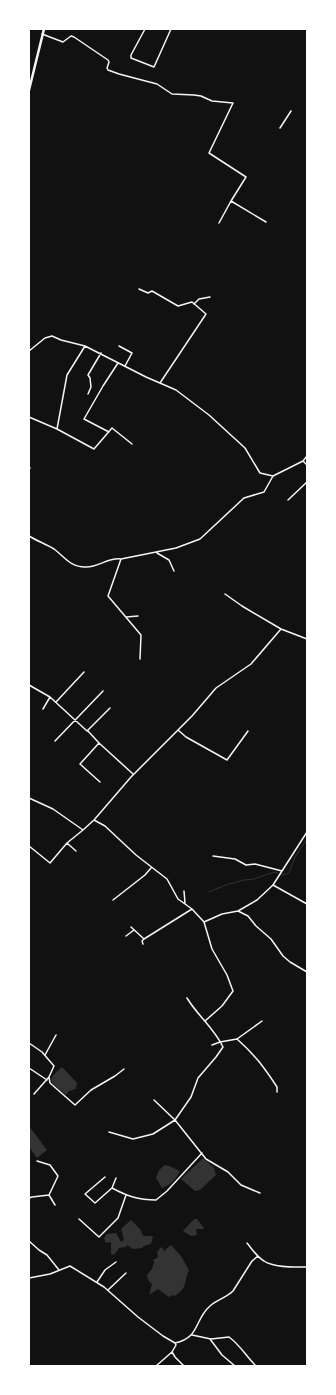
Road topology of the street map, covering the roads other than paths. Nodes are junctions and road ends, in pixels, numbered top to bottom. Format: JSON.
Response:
{"nodes":[{"id":1,"x":43,"y":29,"type":"edge"},
{"id":2,"x":145,"y":29,"type":"edge"},
{"id":3,"x":171,"y":29,"type":"edge"},
{"id":4,"x":42,"y":34,"type":"junction"},
{"id":5,"x":29,"y":90,"type":"edge"},
{"id":6,"x":291,"y":111,"type":"dead end"},
{"id":7,"x":280,"y":128,"type":"dead end"},
{"id":8,"x":232,"y":200,"type":"junction"},
{"id":9,"x":219,"y":222,"type":"dead end"},
{"id":10,"x":266,"y":222,"type":"dead end"},
{"id":11,"x":139,"y":289,"type":"dead end"},
{"id":12,"x":210,"y":297,"type":"dead end"},
{"id":13,"x":194,"y":304,"type":"junction"},
{"id":14,"x":85,"y":346,"type":"junction"},
{"id":15,"x":119,"y":346,"type":"dead end"},
{"id":16,"x":29,"y":351,"type":"edge"},
{"id":17,"x":101,"y":353,"type":"junction"},
{"id":18,"x":119,"y":362,"type":"junction"},
{"id":19,"x":125,"y":366,"type":"junction"},
{"id":20,"x":160,"y":383,"type":"junction"},
{"id":21,"x":88,"y":394,"type":"dead end"},
{"id":22,"x":29,"y":417,"type":"edge"},
{"id":23,"x":57,"y":428,"type":"junction"},
{"id":24,"x":109,"y":432,"type":"junction"},
{"id":25,"x":132,"y":444,"type":"dead end"},
{"id":26,"x":307,"y":456,"type":"edge"},
{"id":27,"x":303,"y":461,"type":"junction"},
{"id":28,"x":307,"y":465,"type":"edge"},
{"id":29,"x":273,"y":476,"type":"junction"},
{"id":30,"x":307,"y":482,"type":"edge"},
{"id":31,"x":288,"y":500,"type":"dead end"},
{"id":32,"x":29,"y":536,"type":"edge"},
{"id":33,"x":156,"y":552,"type":"junction"},
{"id":34,"x":121,"y":559,"type":"junction"},
{"id":35,"x":174,"y":571,"type":"dead end"},
{"id":36,"x":225,"y":594,"type":"dead end"},
{"id":37,"x":138,"y":616,"type":"dead end"},
{"id":38,"x":126,"y":617,"type":"junction"},
{"id":39,"x":281,"y":629,"type":"junction"},
{"id":40,"x":307,"y":639,"type":"edge"},
{"id":41,"x":140,"y":660,"type":"dead end"},
{"id":42,"x":84,"y":672,"type":"dead end"},
{"id":43,"x":29,"y":685,"type":"edge"},
{"id":44,"x":103,"y":691,"type":"dead end"},
{"id":45,"x":50,"y":697,"type":"junction"},
{"id":46,"x":56,"y":702,"type":"junction"},
{"id":47,"x":43,"y":708,"type":"dead end"},
{"id":48,"x":110,"y":708,"type":"dead end"},
{"id":49,"x":76,"y":720,"type":"junction"},
{"id":50,"x":178,"y":730,"type":"junction"},
{"id":51,"x":87,"y":731,"type":"junction"},
{"id":52,"x":248,"y":731,"type":"dead end"},
{"id":53,"x":55,"y":741,"type":"dead end"},
{"id":54,"x":99,"y":743,"type":"junction"},
{"id":55,"x":133,"y":775,"type":"junction"},
{"id":56,"x":100,"y":782,"type":"dead end"},
{"id":57,"x":29,"y":798,"type":"edge"},
{"id":58,"x":94,"y":820,"type":"junction"},
{"id":59,"x":83,"y":830,"type":"junction"},
{"id":60,"x":307,"y":832,"type":"edge"},
{"id":61,"x":67,"y":843,"type":"junction"},
{"id":62,"x":29,"y":846,"type":"edge"},
{"id":63,"x":76,"y":851,"type":"dead end"},
{"id":64,"x":213,"y":856,"type":"dead end"},
{"id":65,"x":152,"y":867,"type":"junction"},
{"id":66,"x":282,"y":870,"type":"junction"},
{"id":67,"x":273,"y":885,"type":"junction"},
{"id":68,"x":184,"y":891,"type":"dead end"},
{"id":69,"x":113,"y":900,"type":"dead end"},
{"id":70,"x":185,"y":904,"type":"junction"},
{"id":71,"x":307,"y":904,"type":"edge"},
{"id":72,"x":192,"y":909,"type":"junction"},
{"id":73,"x":238,"y":911,"type":"junction"},
{"id":74,"x":204,"y":922,"type":"junction"},
{"id":75,"x":131,"y":927,"type":"dead end"},
{"id":76,"x":134,"y":930,"type":"junction"},
{"id":77,"x":126,"y":936,"type":"dead end"},
{"id":78,"x":144,"y":940,"type":"junction"},
{"id":79,"x":143,"y":944,"type":"dead end"},
{"id":80,"x":307,"y":972,"type":"edge"},
{"id":81,"x":187,"y":998,"type":"dead end"},
{"id":82,"x":205,"y":1021,"type":"junction"},
{"id":83,"x":262,"y":1021,"type":"dead end"},
{"id":84,"x":56,"y":1035,"type":"dead end"},
{"id":85,"x":237,"y":1039,"type":"junction"},
{"id":86,"x":220,"y":1042,"type":"junction"},
{"id":87,"x":30,"y":1045,"type":"edge"},
{"id":88,"x":212,"y":1045,"type":"dead end"},
{"id":89,"x":45,"y":1054,"type":"junction"},
{"id":90,"x":29,"y":1068,"type":"edge"},
{"id":91,"x":124,"y":1069,"type":"dead end"},
{"id":92,"x":49,"y":1077,"type":"junction"},
{"id":93,"x":47,"y":1080,"type":"junction"},
{"id":94,"x":277,"y":1092,"type":"dead end"},
{"id":95,"x":34,"y":1094,"type":"dead end"},
{"id":96,"x":154,"y":1100,"type":"dead end"},
{"id":97,"x":175,"y":1120,"type":"junction"},
{"id":98,"x":109,"y":1132,"type":"dead end"},
{"id":99,"x":202,"y":1153,"type":"junction"},
{"id":100,"x":37,"y":1161,"type":"dead end"},
{"id":101,"x":105,"y":1177,"type":"dead end"},
{"id":102,"x":116,"y":1178,"type":"dead end"},
{"id":103,"x":112,"y":1188,"type":"junction"},
{"id":104,"x":260,"y":1193,"type":"dead end"},
{"id":105,"x":48,"y":1195,"type":"junction"},
{"id":106,"x":126,"y":1195,"type":"junction"},
{"id":107,"x":29,"y":1198,"type":"edge"},
{"id":108,"x":55,"y":1205,"type":"dead end"},
{"id":109,"x":79,"y":1219,"type":"dead end"},
{"id":110,"x":29,"y":1241,"type":"edge"},
{"id":111,"x":247,"y":1243,"type":"dead end"},
{"id":112,"x":258,"y":1256,"type":"junction"},
{"id":113,"x":116,"y":1262,"type":"dead end"},
{"id":114,"x":307,"y":1267,"type":"edge"},
{"id":115,"x":60,"y":1270,"type":"junction"},
{"id":116,"x":126,"y":1273,"type":"dead end"},
{"id":117,"x":29,"y":1278,"type":"edge"},
{"id":118,"x":96,"y":1282,"type":"junction"},
{"id":119,"x":108,"y":1290,"type":"junction"},
{"id":120,"x":192,"y":1335,"type":"junction"},
{"id":121,"x":210,"y":1339,"type":"junction"},
{"id":122,"x":175,"y":1344,"type":"junction"},
{"id":123,"x":172,"y":1352,"type":"junction"},
{"id":124,"x":156,"y":1366,"type":"edge"},
{"id":125,"x":184,"y":1366,"type":"edge"},
{"id":126,"x":235,"y":1366,"type":"edge"},
{"id":127,"x":256,"y":1366,"type":"edge"}],
"edges":[{"from":1,"to":4,"type":"highway"},
{"from":2,"to":3,"type":"street"},
{"from":4,"to":5,"type":"highway"},
{"from":4,"to":8,"type":"street"},
{"from":6,"to":7,"type":"street"},
{"from":8,"to":9,"type":"street"},
{"from":8,"to":10,"type":"street"},
{"from":11,"to":13,"type":"street"},
{"from":12,"to":13,"type":"street"},
{"from":13,"to":20,"type":"street"},
{"from":14,"to":16,"type":"street"},
{"from":14,"to":17,"type":"street"},
{"from":14,"to":23,"type":"street"},
{"from":15,"to":19,"type":"street"},
{"from":17,"to":18,"type":"street"},
{"from":17,"to":21,"type":"street"},
{"from":18,"to":19,"type":"street"},
{"from":18,"to":24,"type":"street"},
{"from":19,"to":20,"type":"street"},
{"from":20,"to":29,"type":"street"},
{"from":22,"to":23,"type":"street"},
{"from":23,"to":24,"type":"street"},
{"from":24,"to":25,"type":"street"},
{"from":26,"to":27,"type":"street"},
{"from":27,"to":28,"type":"street"},
{"from":27,"to":29,"type":"street"},
{"from":29,"to":33,"type":"street"},
{"from":30,"to":31,"type":"street"},
{"from":32,"to":34,"type":"street"},
{"from":33,"to":34,"type":"street"},
{"from":33,"to":35,"type":"street"},
{"from":34,"to":38,"type":"street"},
{"from":36,"to":39,"type":"street"},
{"from":37,"to":38,"type":"street"},
{"from":38,"to":41,"type":"street"},
{"from":39,"to":40,"type":"street"},
{"from":39,"to":50,"type":"street"},
{"from":42,"to":46,"type":"street"},
{"from":43,"to":45,"type":"street"},
{"from":44,"to":49,"type":"street"},
{"from":45,"to":46,"type":"street"},
{"from":45,"to":47,"type":"street"},
{"from":46,"to":49,"type":"street"},
{"from":48,"to":51,"type":"street"},
{"from":49,"to":51,"type":"street"},
{"from":49,"to":53,"type":"street"},
{"from":50,"to":52,"type":"street"},
{"from":50,"to":55,"type":"street"},
{"from":51,"to":54,"type":"street"},
{"from":54,"to":55,"type":"street"},
{"from":54,"to":56,"type":"street"},
{"from":55,"to":58,"type":"street"},
{"from":57,"to":59,"type":"street"},
{"from":58,"to":59,"type":"street"},
{"from":58,"to":65,"type":"street"},
{"from":59,"to":61,"type":"street"},
{"from":60,"to":66,"type":"street"},
{"from":61,"to":62,"type":"street"},
{"from":61,"to":63,"type":"street"},
{"from":64,"to":66,"type":"street"},
{"from":65,"to":69,"type":"street"},
{"from":65,"to":70,"type":"street"},
{"from":66,"to":67,"type":"street"},
{"from":67,"to":71,"type":"street"},
{"from":67,"to":73,"type":"street"},
{"from":68,"to":70,"type":"street"},
{"from":70,"to":72,"type":"street"},
{"from":72,"to":74,"type":"street"},
{"from":72,"to":78,"type":"street"},
{"from":73,"to":74,"type":"street"},
{"from":73,"to":80,"type":"street"},
{"from":74,"to":82,"type":"street"},
{"from":75,"to":76,"type":"street"},
{"from":76,"to":77,"type":"street"},
{"from":76,"to":78,"type":"street"},
{"from":78,"to":79,"type":"street"},
{"from":81,"to":82,"type":"street"},
{"from":82,"to":86,"type":"street"},
{"from":83,"to":85,"type":"street"},
{"from":84,"to":89,"type":"street"},
{"from":85,"to":86,"type":"street"},
{"from":85,"to":94,"type":"street"},
{"from":86,"to":88,"type":"street"},
{"from":86,"to":97,"type":"street"},
{"from":87,"to":89,"type":"street"},
{"from":89,"to":92,"type":"street"},
{"from":90,"to":93,"type":"street"},
{"from":91,"to":92,"type":"street"},
{"from":92,"to":93,"type":"street"},
{"from":93,"to":95,"type":"street"},
{"from":96,"to":97,"type":"street"},
{"from":97,"to":98,"type":"street"},
{"from":97,"to":99,"type":"street"},
{"from":99,"to":104,"type":"street"},
{"from":99,"to":106,"type":"street"},
{"from":100,"to":105,"type":"street"},
{"from":101,"to":103,"type":"street"},
{"from":102,"to":103,"type":"street"},
{"from":103,"to":106,"type":"street"},
{"from":105,"to":107,"type":"street"},
{"from":105,"to":108,"type":"street"},
{"from":106,"to":109,"type":"street"},
{"from":110,"to":115,"type":"street"},
{"from":111,"to":112,"type":"street"},
{"from":112,"to":114,"type":"street"},
{"from":112,"to":120,"type":"street"},
{"from":113,"to":118,"type":"street"},
{"from":115,"to":117,"type":"street"},
{"from":115,"to":118,"type":"street"},
{"from":116,"to":119,"type":"street"},
{"from":118,"to":119,"type":"street"},
{"from":119,"to":122,"type":"street"},
{"from":120,"to":121,"type":"street"},
{"from":120,"to":122,"type":"street"},
{"from":121,"to":126,"type":"street"},
{"from":121,"to":127,"type":"street"},
{"from":122,"to":123,"type":"street"},
{"from":123,"to":124,"type":"street"},
{"from":123,"to":125,"type":"street"}]}
